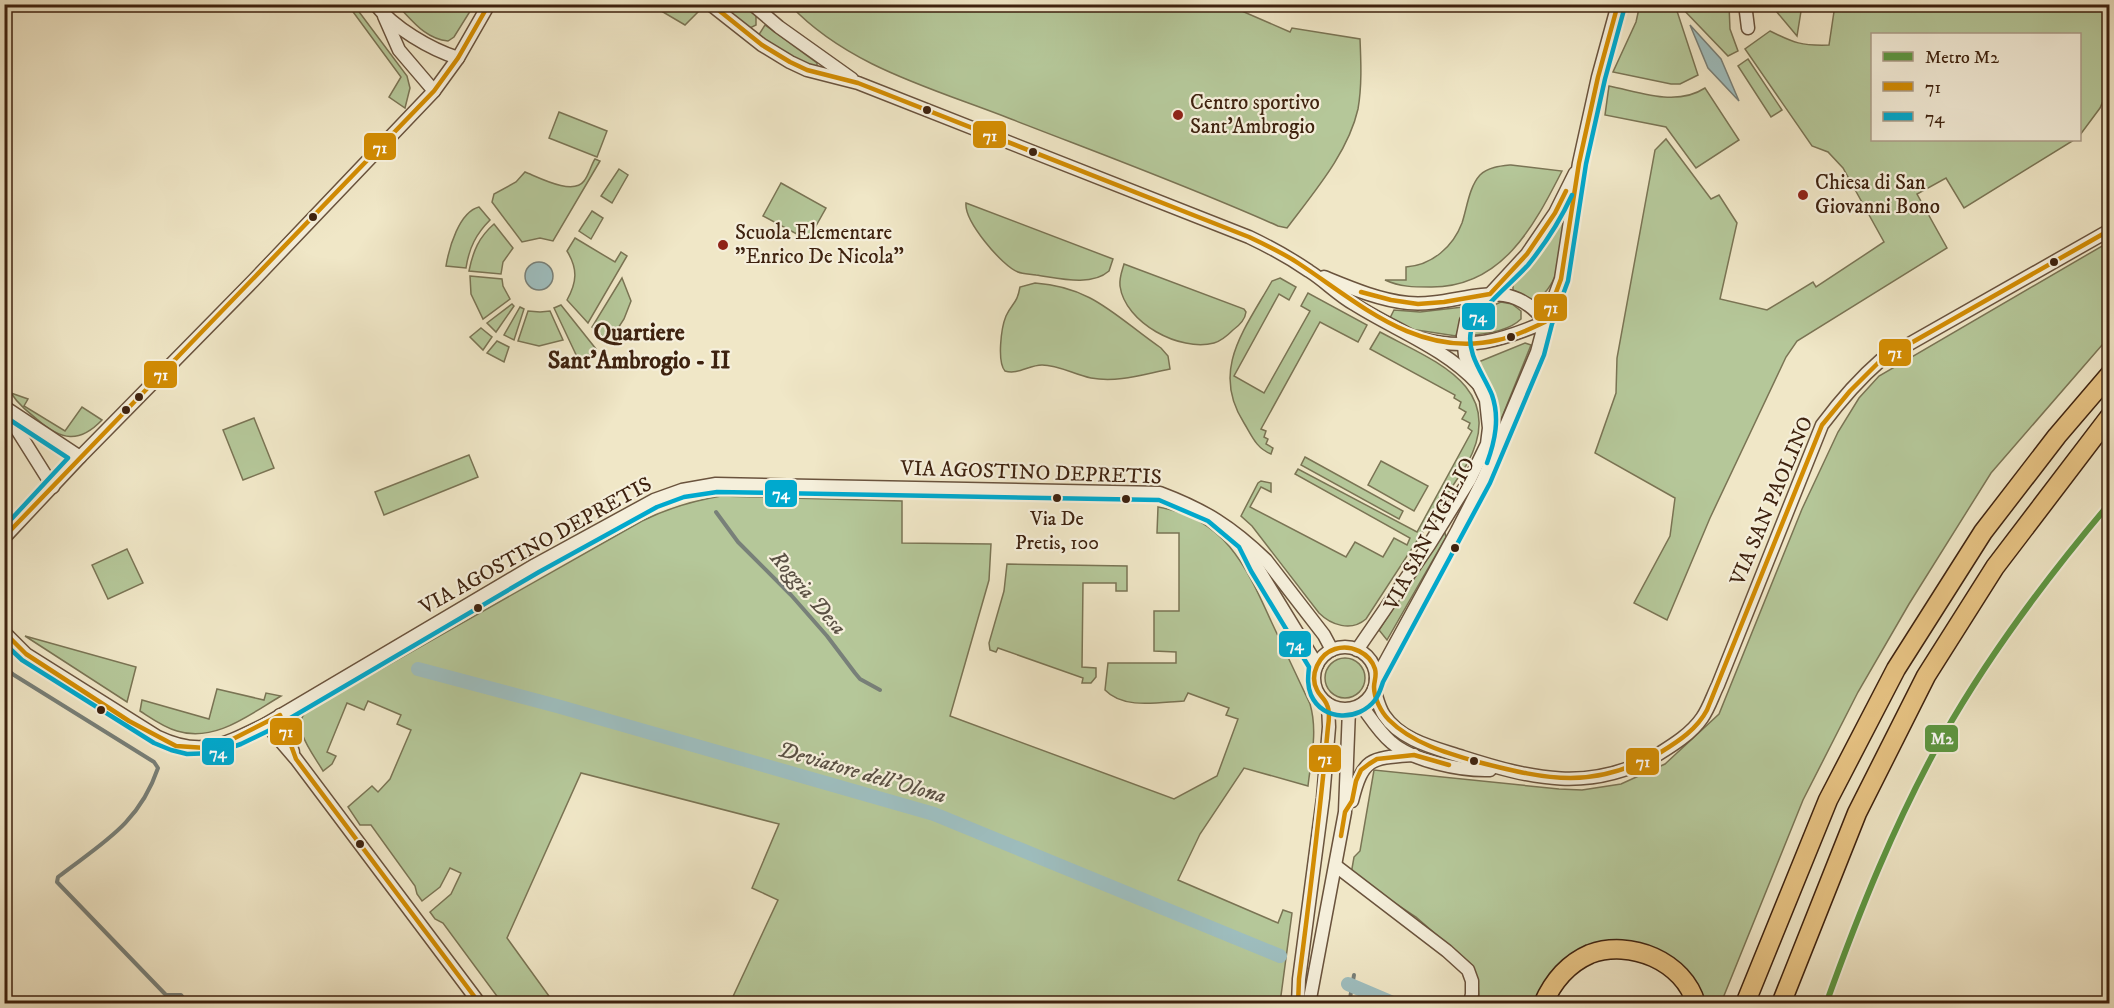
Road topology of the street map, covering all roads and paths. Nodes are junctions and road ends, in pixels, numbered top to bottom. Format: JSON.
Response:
{"nodes":[{"id":1,"x":375,"y":4,"type":"edge"},
{"id":2,"x":489,"y":4,"type":"edge"},
{"id":3,"x":710,"y":4,"type":"edge"},
{"id":4,"x":752,"y":4,"type":"edge"},
{"id":5,"x":1618,"y":4,"type":"edge"},
{"id":6,"x":1745,"y":4,"type":"edge"},
{"id":7,"x":384,"y":15,"type":"junction"},
{"id":8,"x":1748,"y":28,"type":"dead end"},
{"id":9,"x":458,"y":58,"type":"junction"},
{"id":10,"x":858,"y":83,"type":"junction"},
{"id":11,"x":434,"y":90,"type":"junction"},
{"id":12,"x":1580,"y":163,"type":"junction"},
{"id":13,"x":2109,"y":230,"type":"edge"},
{"id":14,"x":1312,"y":272,"type":"junction"},
{"id":15,"x":1490,"y":294,"type":"junction"},
{"id":16,"x":1545,"y":322,"type":"junction"},
{"id":17,"x":1408,"y":334,"type":"junction"},
{"id":18,"x":1463,"y":344,"type":"junction"},
{"id":19,"x":2109,"y":374,"type":"edge"},
{"id":20,"x":1478,"y":384,"type":"junction"},
{"id":21,"x":4,"y":408,"type":"edge"},
{"id":22,"x":2109,"y":416,"type":"edge"},
{"id":23,"x":80,"y":457,"type":"junction"},
{"id":24,"x":52,"y":487,"type":"junction"},
{"id":25,"x":4,"y":538,"type":"edge"},
{"id":26,"x":1245,"y":542,"type":"junction"},
{"id":27,"x":4,"y":632,"type":"edge"},
{"id":28,"x":1332,"y":650,"type":"junction"},
{"id":29,"x":1357,"y":650,"type":"junction"},
{"id":30,"x":1317,"y":666,"type":"junction"},
{"id":31,"x":1375,"y":684,"type":"junction"},
{"id":32,"x":1328,"y":704,"type":"junction"},
{"id":33,"x":1355,"y":707,"type":"junction"},
{"id":34,"x":280,"y":715,"type":"junction"},
{"id":35,"x":266,"y":724,"type":"junction"},
{"id":36,"x":1414,"y":755,"type":"junction"},
{"id":37,"x":296,"y":759,"type":"junction"},
{"id":38,"x":1508,"y":770,"type":"junction"},
{"id":39,"x":1323,"y":798,"type":"junction"},
{"id":40,"x":1345,"y":812,"type":"junction"},
{"id":41,"x":1336,"y":866,"type":"junction"},
{"id":42,"x":480,"y":1004,"type":"edge"},
{"id":43,"x":1298,"y":1004,"type":"edge"},
{"id":44,"x":1309,"y":1004,"type":"edge"},
{"id":45,"x":1470,"y":1004,"type":"edge"},
{"id":46,"x":1543,"y":1004,"type":"edge"},
{"id":47,"x":1696,"y":1004,"type":"edge"},
{"id":48,"x":1745,"y":1004,"type":"edge"},
{"id":49,"x":1781,"y":1004,"type":"edge"}],
"edges":[{"from":1,"to":7,"type":"street"},
{"from":2,"to":9,"type":"street"},
{"from":3,"to":10,"type":"street"},
{"from":4,"to":10,"type":"street"},
{"from":5,"to":12,"type":"street","name":"VIA SAN VIGILIO"},
{"from":6,"to":8,"type":"street"},
{"from":7,"to":9,"type":"street"},
{"from":7,"to":11,"type":"street"},
{"from":9,"to":11,"type":"street"},
{"from":10,"to":14,"type":"street"},
{"from":11,"to":23,"type":"street"},
{"from":12,"to":15,"type":"street","name":"VIA SAN VIGILIO"},
{"from":12,"to":16,"type":"street","name":"VIA SAN VIGILIO"},
{"from":13,"to":38,"type":"street","name":"VIA SAN PAOLINO"},
{"from":14,"to":15,"type":"street"},
{"from":14,"to":17,"type":"street"},
{"from":15,"to":16,"type":"street"},
{"from":15,"to":18,"type":"street","name":"VIA SAN VIGILIO"},
{"from":16,"to":18,"type":"street"},
{"from":16,"to":31,"type":"street","name":"VIA SAN VIGILIO"},
{"from":17,"to":18,"type":"street"},
{"from":17,"to":20,"type":"street"},
{"from":18,"to":20,"type":"street","name":"VIA SAN VIGILIO"},
{"from":19,"to":48,"type":"highway"},
{"from":20,"to":29,"type":"street","name":"VIA SAN VIGILIO"},
{"from":21,"to":23,"type":"street"},
{"from":21,"to":24,"type":"street"},
{"from":22,"to":49,"type":"highway"},
{"from":23,"to":24,"type":"street"},
{"from":24,"to":25,"type":"street"},
{"from":26,"to":28,"type":"street","name":"VIA AGOSTINO DEPRETIS"},
{"from":26,"to":30,"type":"street","name":"VIA AGOSTINO DEPRETIS"},
{"from":26,"to":34,"type":"street","name":"VIA AGOSTINO DEPRETIS"},
{"from":27,"to":35,"type":"street","name":"VIA AGOSTINO DEPRETIS"},
{"from":28,"to":29,"type":"street"},
{"from":28,"to":30,"type":"street"},
{"from":29,"to":31,"type":"street"},
{"from":30,"to":32,"type":"street"},
{"from":31,"to":33,"type":"street"},
{"from":31,"to":38,"type":"street","name":"VIA SAN PAOLINO"},
{"from":32,"to":33,"type":"street"},
{"from":32,"to":39,"type":"street"},
{"from":33,"to":36,"type":"street","name":"VIA SAN PAOLINO"},
{"from":33,"to":40,"type":"street"},
{"from":34,"to":35,"type":"street","name":"VIA AGOSTINO DEPRETIS"},
{"from":34,"to":37,"type":"street"},
{"from":35,"to":37,"type":"street"},
{"from":36,"to":38,"type":"street","name":"VIA SAN PAOLINO"},
{"from":36,"to":40,"type":"street"},
{"from":37,"to":42,"type":"street"},
{"from":39,"to":40,"type":"street"},
{"from":39,"to":43,"type":"street"},
{"from":40,"to":41,"type":"street"},
{"from":41,"to":44,"type":"street"},
{"from":41,"to":45,"type":"street"},
{"from":46,"to":47,"type":"highway"}]}
